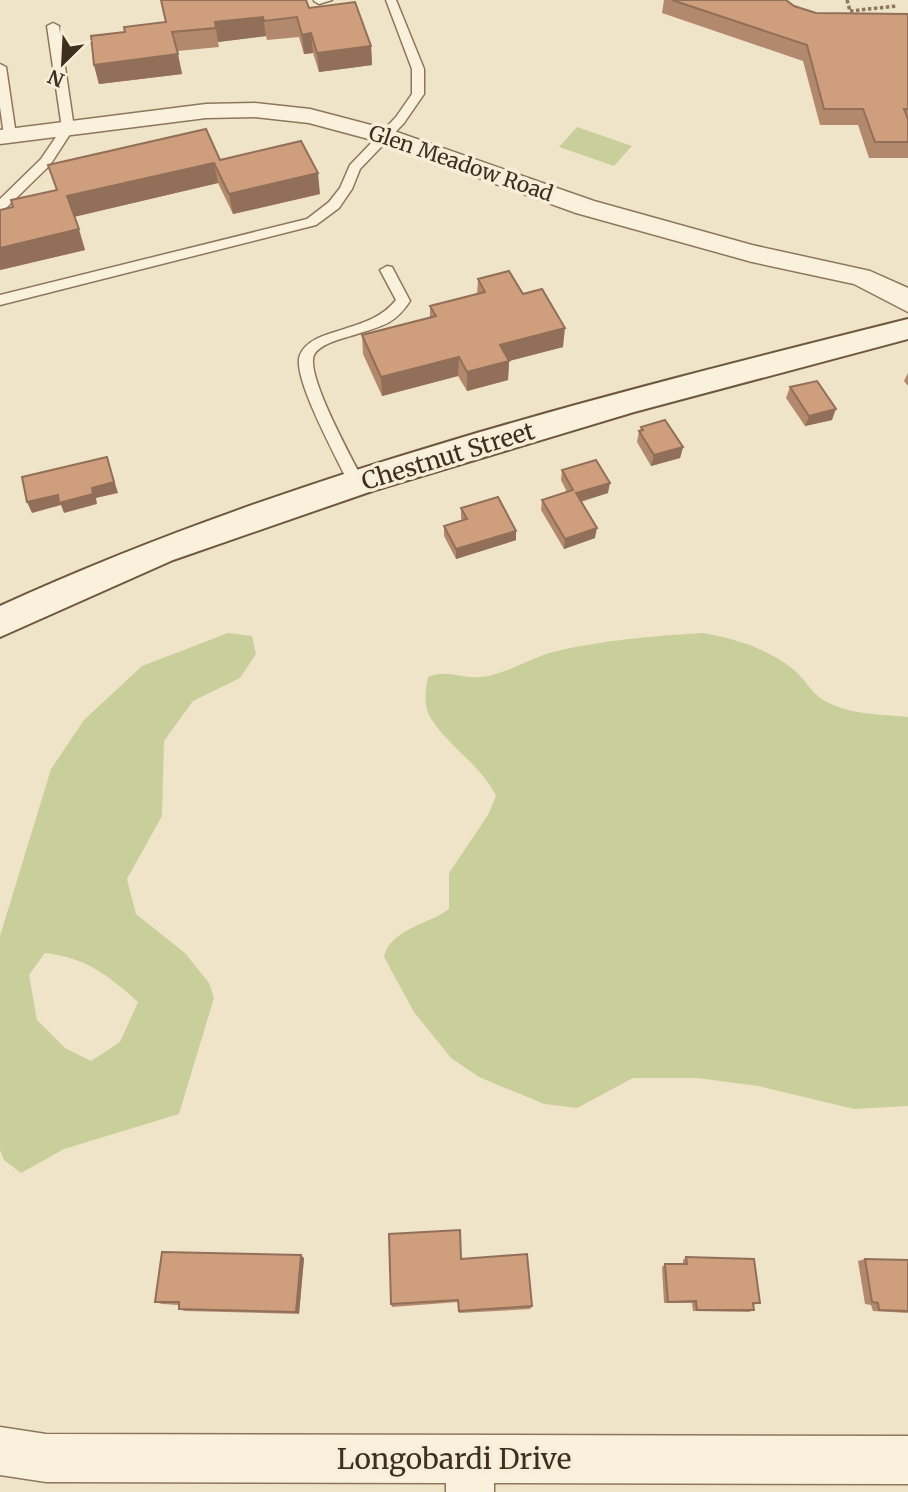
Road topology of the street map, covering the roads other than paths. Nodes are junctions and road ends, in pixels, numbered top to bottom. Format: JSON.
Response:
{"nodes":[{"id":1,"x":327,"y":0,"type":"edge"},
{"id":2,"x":391,"y":0,"type":"edge"},
{"id":3,"x":319,"y":1,"type":"edge"},
{"id":4,"x":53,"y":26,"type":"dead end"},
{"id":5,"x":0,"y":67,"type":"edge"},
{"id":6,"x":68,"y":128,"type":"junction"},
{"id":7,"x":385,"y":135,"type":"junction"},
{"id":8,"x":5,"y":136,"type":"edge"},
{"id":9,"x":0,"y":206,"type":"edge"},
{"id":10,"x":387,"y":270,"type":"dead end"},
{"id":11,"x":0,"y":300,"type":"edge"},
{"id":12,"x":908,"y":303,"type":"edge"},
{"id":13,"x":908,"y":329,"type":"edge"},
{"id":14,"x":357,"y":484,"type":"junction"},
{"id":15,"x":0,"y":622,"type":"edge"},
{"id":16,"x":0,"y":1451,"type":"edge"},
{"id":17,"x":908,"y":1461,"type":"edge"},
{"id":18,"x":470,"y":1476,"type":"edge"}],
"edges":[{"from":1,"to":3,"type":"lane"},
{"from":2,"to":7,"type":"lane"},
{"from":4,"to":6,"type":"lane"},
{"from":5,"to":8,"type":"lane"},
{"from":6,"to":7,"type":"street","name":"Glen Meadow Road"},
{"from":6,"to":8,"type":"street","name":"Glen Meadow Road"},
{"from":6,"to":9,"type":"lane"},
{"from":7,"to":11,"type":"lane"},
{"from":7,"to":12,"type":"street","name":"Glen Meadow Road"},
{"from":10,"to":14,"type":"lane"},
{"from":13,"to":14,"type":"main road","name":"Chestnut Street"},
{"from":14,"to":15,"type":"main road","name":"Chestnut Street"},
{"from":16,"to":18,"type":"street","name":"Longobardi Drive"},
{"from":17,"to":18,"type":"street","name":"Longobardi Drive"}]}
